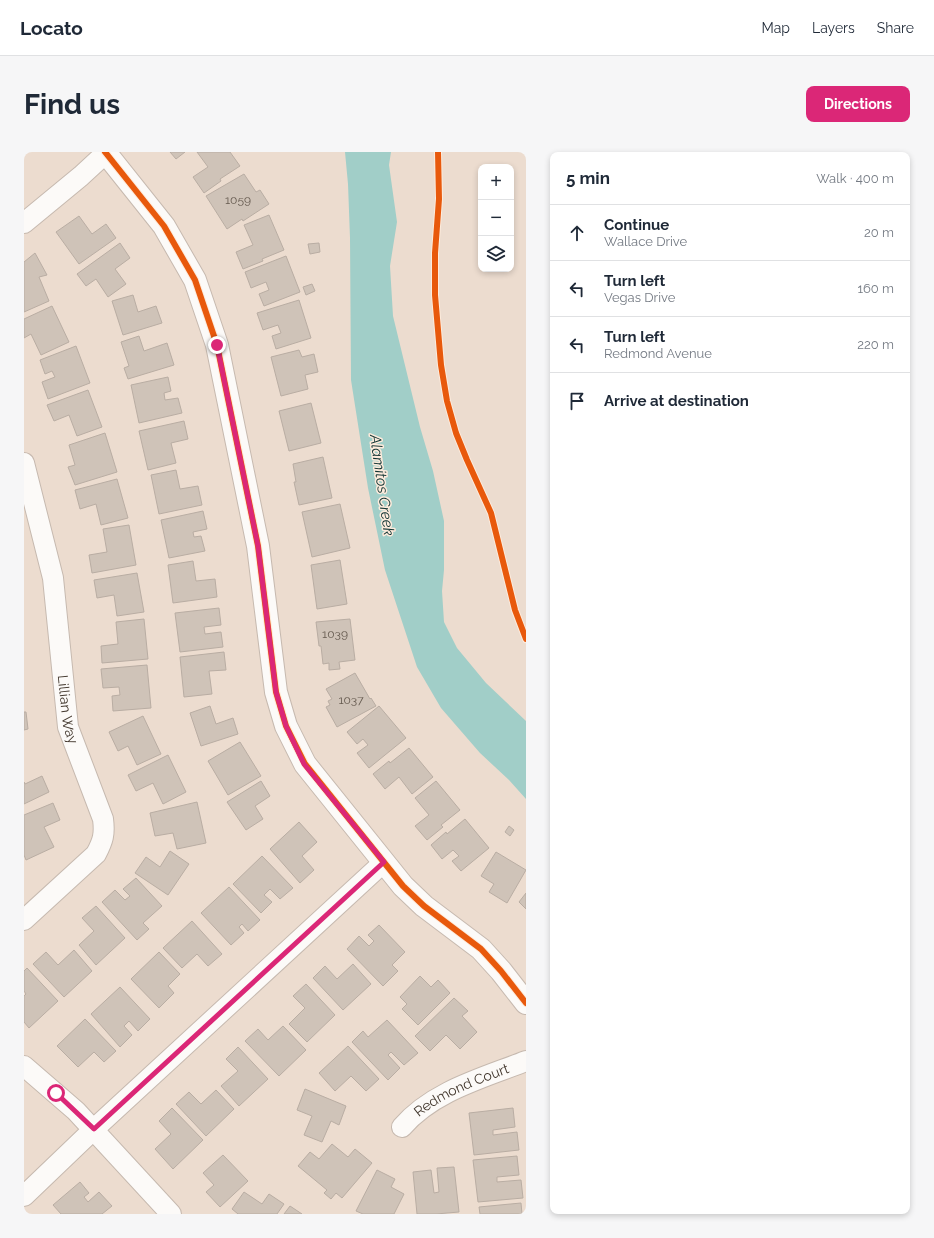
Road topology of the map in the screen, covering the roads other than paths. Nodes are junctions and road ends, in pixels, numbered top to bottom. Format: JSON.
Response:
{"nodes":[{"id":1,"x":105,"y":153,"type":"edge"},
{"id":2,"x":24,"y":223,"type":"edge"},
{"id":3,"x":24,"y":463,"type":"edge"},
{"id":4,"x":384,"y":862,"type":"junction"},
{"id":5,"x":24,"y":920,"type":"edge"},
{"id":6,"x":526,"y":1004,"type":"edge"},
{"id":7,"x":526,"y":1061,"type":"edge"},
{"id":8,"x":24,"y":1066,"type":"edge"},
{"id":9,"x":402,"y":1127,"type":"dead end"},
{"id":10,"x":94,"y":1129,"type":"junction"},
{"id":11,"x":24,"y":1196,"type":"edge"},
{"id":12,"x":171,"y":1214,"type":"edge"}],
"edges":[{"from":1,"to":2,"type":"street"},
{"from":1,"to":4,"type":"street"},
{"from":3,"to":5,"type":"street","name":"Lillian Way"},
{"from":4,"to":6,"type":"street"},
{"from":4,"to":10,"type":"street"},
{"from":7,"to":9,"type":"street","name":"Redmond Court"},
{"from":8,"to":10,"type":"street"},
{"from":10,"to":11,"type":"street"},
{"from":10,"to":12,"type":"street"}]}
